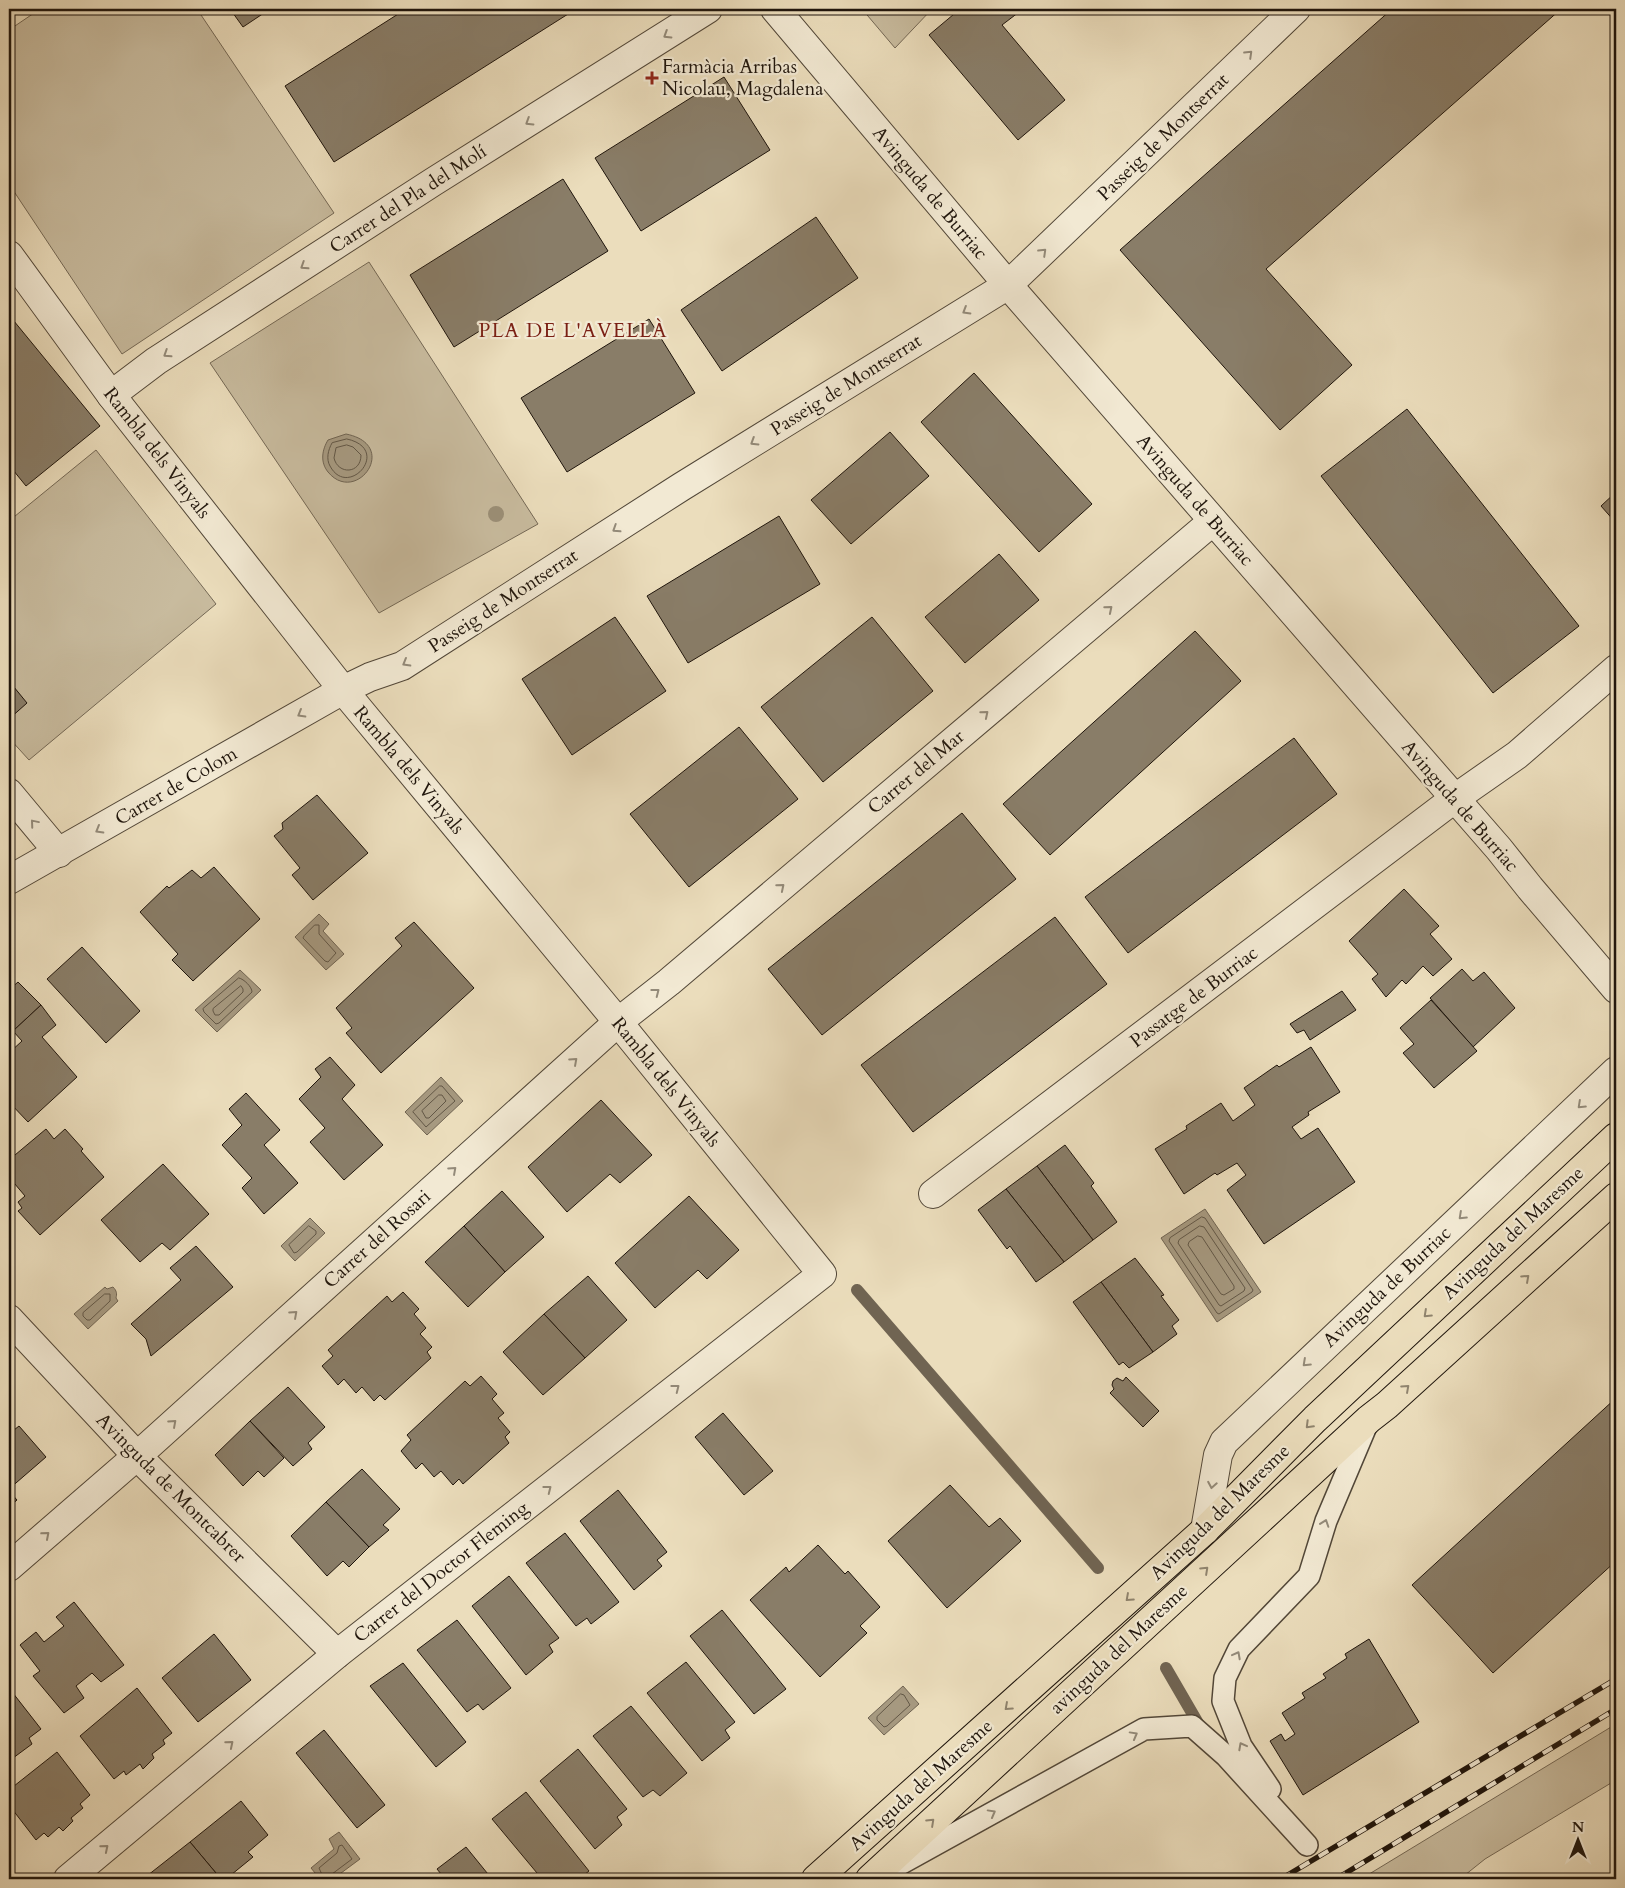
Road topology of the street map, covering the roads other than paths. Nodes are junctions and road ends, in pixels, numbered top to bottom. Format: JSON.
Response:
{"nodes":[{"id":1,"x":708,"y":9,"type":"edge"},
{"id":2,"x":776,"y":9,"type":"edge"},
{"id":3,"x":1296,"y":9,"type":"edge"},
{"id":4,"x":9,"y":255,"type":"edge"},
{"id":5,"x":1008,"y":285,"type":"junction"},
{"id":6,"x":111,"y":395,"type":"junction"},
{"id":7,"x":1213,"y":521,"type":"junction"},
{"id":8,"x":1616,"y":669,"type":"edge"},
{"id":9,"x":343,"y":690,"type":"junction"},
{"id":10,"x":9,"y":793,"type":"edge"},
{"id":11,"x":1454,"y":799,"type":"junction"},
{"id":12,"x":59,"y":853,"type":"junction"},
{"id":13,"x":9,"y":880,"type":"edge"},
{"id":14,"x":1616,"y":989,"type":"edge"},
{"id":15,"x":618,"y":1022,"type":"junction"},
{"id":16,"x":1616,"y":1071,"type":"edge"},
{"id":17,"x":1616,"y":1137,"type":"edge"},
{"id":18,"x":933,"y":1194,"type":"dead end"},
{"id":19,"x":1616,"y":1197,"type":"edge"},
{"id":20,"x":822,"y":1274,"type":"joint"},
{"id":21,"x":9,"y":1319,"type":"edge"},
{"id":22,"x":1369,"y":1419,"type":"junction"},
{"id":23,"x":137,"y":1456,"type":"junction"},
{"id":24,"x":1205,"y":1530,"type":"junction"},
{"id":25,"x":9,"y":1567,"type":"edge"},
{"id":26,"x":337,"y":1654,"type":"junction"},
{"id":27,"x":68,"y":1879,"type":"edge"},
{"id":28,"x":816,"y":1879,"type":"edge"},
{"id":29,"x":871,"y":1879,"type":"edge"}],
"edges":[{"from":1,"to":6,"type":"street","name":"Carrer del Pla del Molí","one_way":true},
{"from":2,"to":5,"type":"street","name":"Avinguda de Burriac"},
{"from":5,"to":3,"type":"street","name":"Passeig de Montserrat","one_way":true},
{"from":4,"to":6,"type":"street","name":"Rambla dels Vinyals"},
{"from":5,"to":7,"type":"street","name":"Avinguda de Burriac"},
{"from":5,"to":9,"type":"street","name":"Passeig de Montserrat","one_way":true},
{"from":6,"to":9,"type":"street","name":"Rambla dels Vinyals"},
{"from":7,"to":11,"type":"street","name":"Avinguda de Burriac"},
{"from":15,"to":7,"type":"street","name":"Carrer del Mar","one_way":true},
{"from":8,"to":11,"type":"street","name":"Passatge de Burriac"},
{"from":9,"to":12,"type":"street","name":"Carrer de Colom","one_way":true},
{"from":9,"to":15,"type":"street","name":"Rambla dels Vinyals"},
{"from":12,"to":10,"type":"street","one_way":true},
{"from":11,"to":14,"type":"street","name":"Avinguda de Burriac"},
{"from":11,"to":18,"type":"street","name":"Passatge de Burriac"},
{"from":12,"to":13,"type":"street","name":"Carrer de Colom"},
{"from":15,"to":20,"type":"street","name":"Rambla dels Vinyals"},
{"from":23,"to":15,"type":"street","name":"Carrer del Rosari","one_way":true},
{"from":16,"to":24,"type":"street","name":"Avinguda de Burriac","one_way":true},
{"from":17,"to":24,"type":"main road","name":"Avinguda del Maresme","one_way":true},
{"from":22,"to":19,"type":"main road","one_way":true},
{"from":26,"to":20,"type":"street","name":"Carrer del Doctor Fleming","one_way":true},
{"from":21,"to":23,"type":"street","name":"Avinguda de Montcabrer"},
{"from":29,"to":22,"type":"main road","name":"avinguda del Maresme","one_way":true},
{"from":29,"to":22,"type":"lane","one_way":true},
{"from":25,"to":23,"type":"street","name":"Carrer del Rosari","one_way":true},
{"from":23,"to":26,"type":"street","name":"Avinguda de Montcabrer"},
{"from":24,"to":28,"type":"main road","name":"Avinguda del Maresme","one_way":true},
{"from":27,"to":26,"type":"street","name":"Carrer del Doctor Fleming","one_way":true}]}
